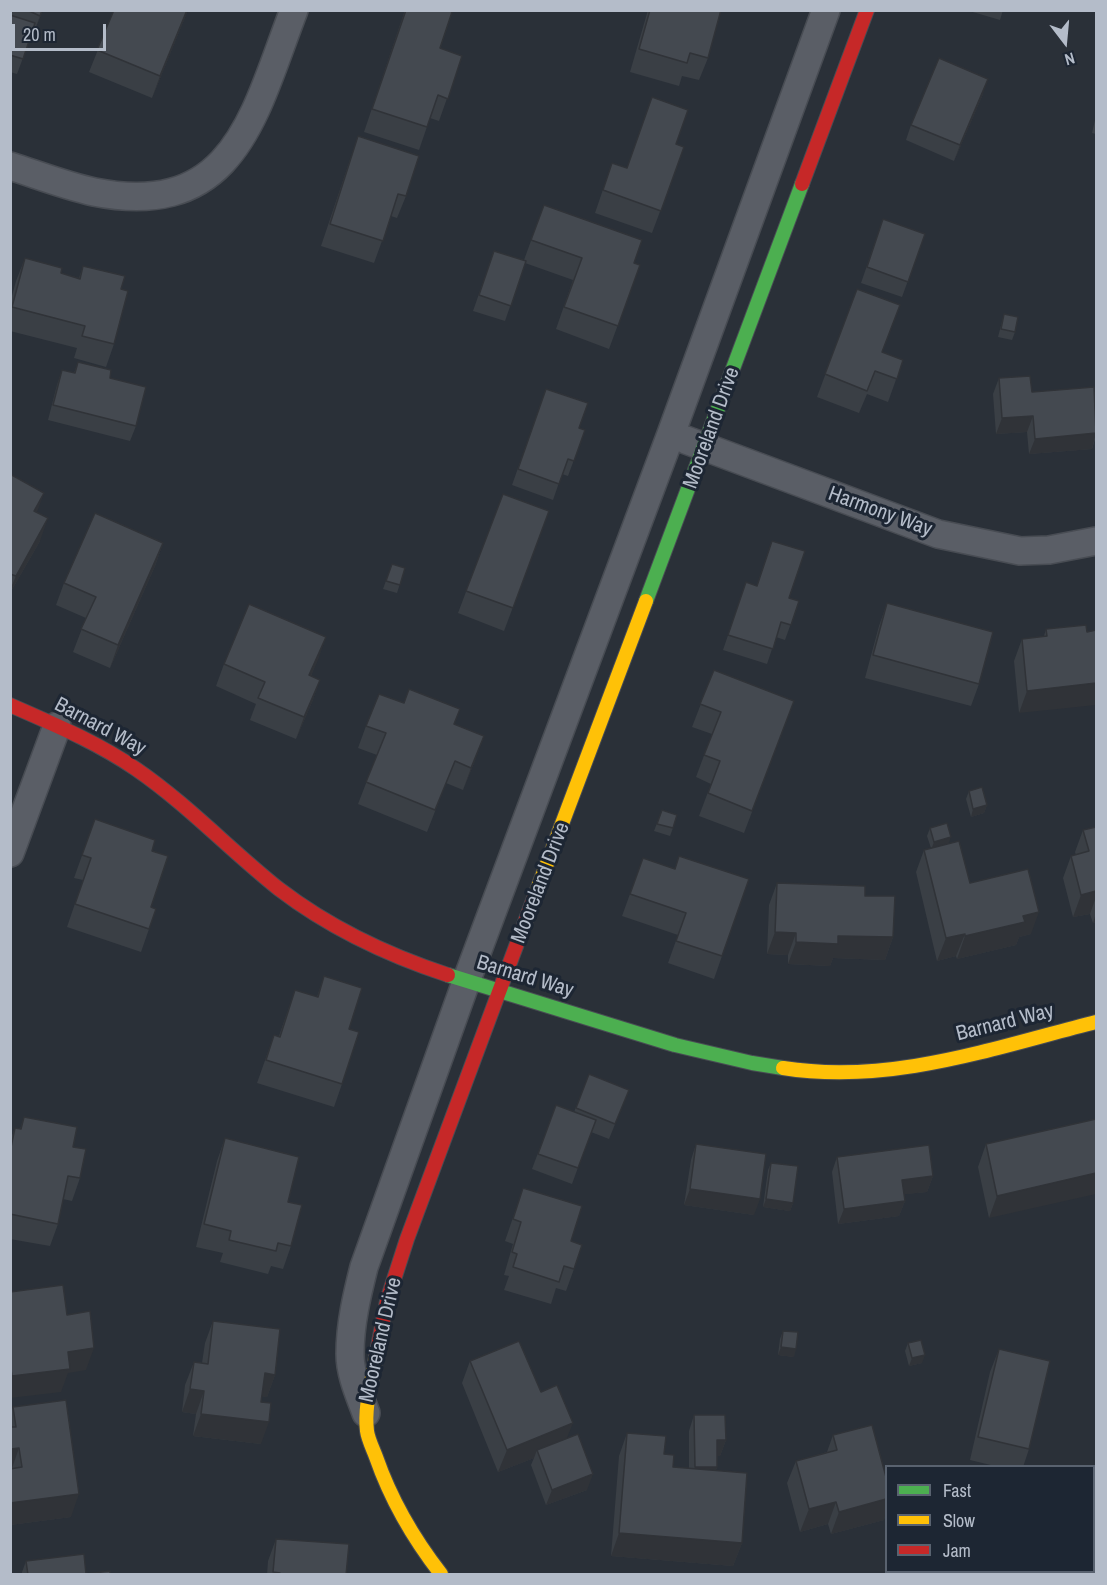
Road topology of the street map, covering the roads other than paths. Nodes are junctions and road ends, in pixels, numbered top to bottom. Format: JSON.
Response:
{"nodes":[{"id":1,"x":294,"y":10,"type":"edge"},
{"id":2,"x":825,"y":10,"type":"edge"},
{"id":3,"x":867,"y":10,"type":"edge"},
{"id":4,"x":10,"y":166,"type":"edge"},
{"id":5,"x":671,"y":434,"type":"junction"},
{"id":6,"x":705,"y":448,"type":"junction"},
{"id":7,"x":1096,"y":541,"type":"edge"},
{"id":8,"x":10,"y":705,"type":"edge"},
{"id":9,"x":57,"y":726,"type":"junction"},
{"id":10,"x":10,"y":854,"type":"edge"},
{"id":11,"x":466,"y":982,"type":"junction"},
{"id":12,"x":500,"y":992,"type":"junction"},
{"id":13,"x":1096,"y":1022,"type":"edge"},
{"id":14,"x":366,"y":1423,"type":"junction"},
{"id":15,"x":441,"y":1575,"type":"edge"}],
"edges":[{"from":1,"to":4,"type":"street"},
{"from":2,"to":5,"type":"street","name":"Mooreland Drive"},
{"from":3,"to":6,"type":"street","name":"Mooreland Drive"},
{"from":5,"to":6,"type":"street","name":"Harmony Way"},
{"from":5,"to":11,"type":"street","name":"Mooreland Drive"},
{"from":6,"to":7,"type":"street","name":"Harmony Way"},
{"from":6,"to":12,"type":"street","name":"Mooreland Drive"},
{"from":8,"to":9,"type":"street","name":"Barnard Way"},
{"from":9,"to":10,"type":"street"},
{"from":9,"to":11,"type":"street","name":"Barnard Way"},
{"from":11,"to":12,"type":"street","name":"Barnard Way"},
{"from":11,"to":14,"type":"street","name":"Mooreland Drive"},
{"from":12,"to":13,"type":"street","name":"Barnard Way"},
{"from":12,"to":14,"type":"street","name":"Mooreland Drive"},
{"from":14,"to":15,"type":"street","name":"Mooreland Drive"}]}
